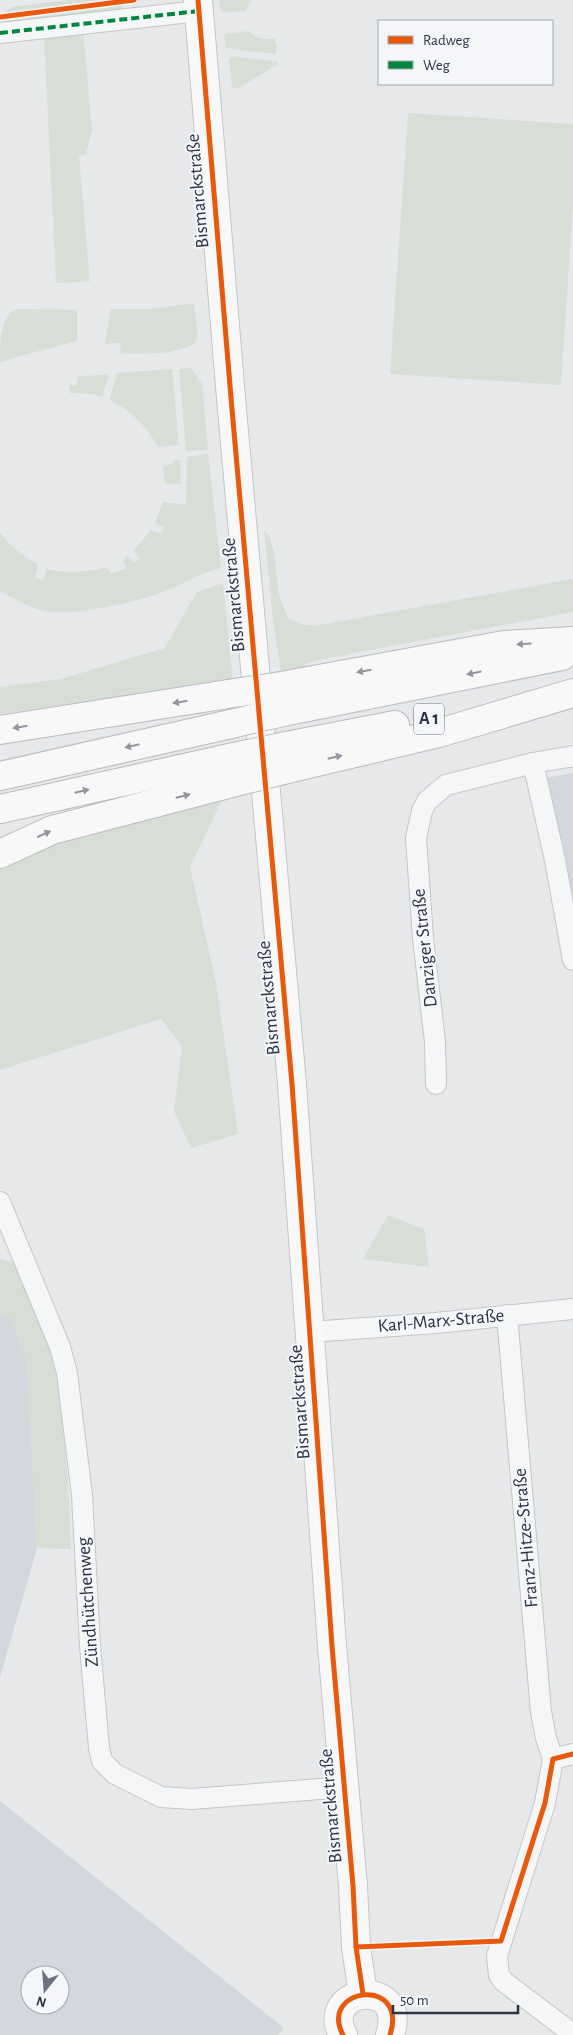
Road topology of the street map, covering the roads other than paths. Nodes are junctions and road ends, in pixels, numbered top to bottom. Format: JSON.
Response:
{"nodes":[{"id":1,"x":198,"y":5,"type":"edge"},
{"id":2,"x":0,"y":33,"type":"edge"},
{"id":3,"x":573,"y":641,"type":"edge"},
{"id":4,"x":573,"y":654,"type":"edge"},
{"id":5,"x":573,"y":693,"type":"edge"},
{"id":6,"x":282,"y":699,"type":"junction"},
{"id":7,"x":0,"y":730,"type":"edge"},
{"id":8,"x":573,"y":756,"type":"edge"},
{"id":9,"x":533,"y":763,"type":"junction"},
{"id":10,"x":41,"y":766,"type":"junction"},
{"id":11,"x":0,"y":768,"type":"edge"},
{"id":12,"x":235,"y":770,"type":"junction"},
{"id":13,"x":0,"y":776,"type":"edge"},
{"id":14,"x":0,"y":810,"type":"edge"},
{"id":15,"x":0,"y":854,"type":"edge"},
{"id":16,"x":573,"y":960,"type":"edge"},
{"id":17,"x":436,"y":1084,"type":"dead end"},
{"id":18,"x":0,"y":1202,"type":"edge"},
{"id":19,"x":573,"y":1308,"type":"edge"},
{"id":20,"x":507,"y":1315,"type":"junction"},
{"id":21,"x":310,"y":1332,"type":"junction"},
{"id":22,"x":573,"y":1754,"type":"edge"},
{"id":23,"x":553,"y":1760,"type":"junction"},
{"id":24,"x":345,"y":1787,"type":"junction"},
{"id":25,"x":363,"y":1994,"type":"junction"},
{"id":26,"x":573,"y":2034,"type":"edge"},
{"id":27,"x":343,"y":2035,"type":"edge"},
{"id":28,"x":390,"y":2035,"type":"edge"}],
"edges":[{"from":1,"to":2,"type":"street"},
{"from":1,"to":21,"type":"main road","name":"Bismarckstraße"},
{"from":3,"to":6,"type":"main road","one_way":true},
{"from":4,"to":6,"type":"main road","number":"A 1","one_way":true},
{"from":12,"to":5,"type":"main road","number":"A 1","one_way":true,"bridge":true},
{"from":6,"to":7,"type":"main road","one_way":true,"bridge":true},
{"from":6,"to":10,"type":"main road","number":"A 1","one_way":true,"bridge":true},
{"from":8,"to":9,"type":"street"},
{"from":9,"to":16,"type":"street"},
{"from":9,"to":17,"type":"street","name":"Danziger Straße"},
{"from":10,"to":11,"type":"main road"},
{"from":10,"to":13,"type":"main road","number":"A 1"},
{"from":14,"to":12,"type":"main road","number":"A 1","one_way":true},
{"from":15,"to":12,"type":"main road","one_way":true},
{"from":18,"to":24,"type":"street","name":"Zündhütchenweg"},
{"from":19,"to":20,"type":"street","name":"Karl-Marx-Straße"},
{"from":20,"to":21,"type":"street","name":"Karl-Marx-Straße"},
{"from":20,"to":23,"type":"street","name":"Franz-Hitze-Straße"},
{"from":21,"to":24,"type":"main road","name":"Bismarckstraße"},
{"from":22,"to":23,"type":"street"},
{"from":23,"to":26,"type":"street"},
{"from":24,"to":25,"type":"main road","name":"Bismarckstraße"},
{"from":25,"to":27,"type":"main road"},
{"from":25,"to":28,"type":"main road"}]}
